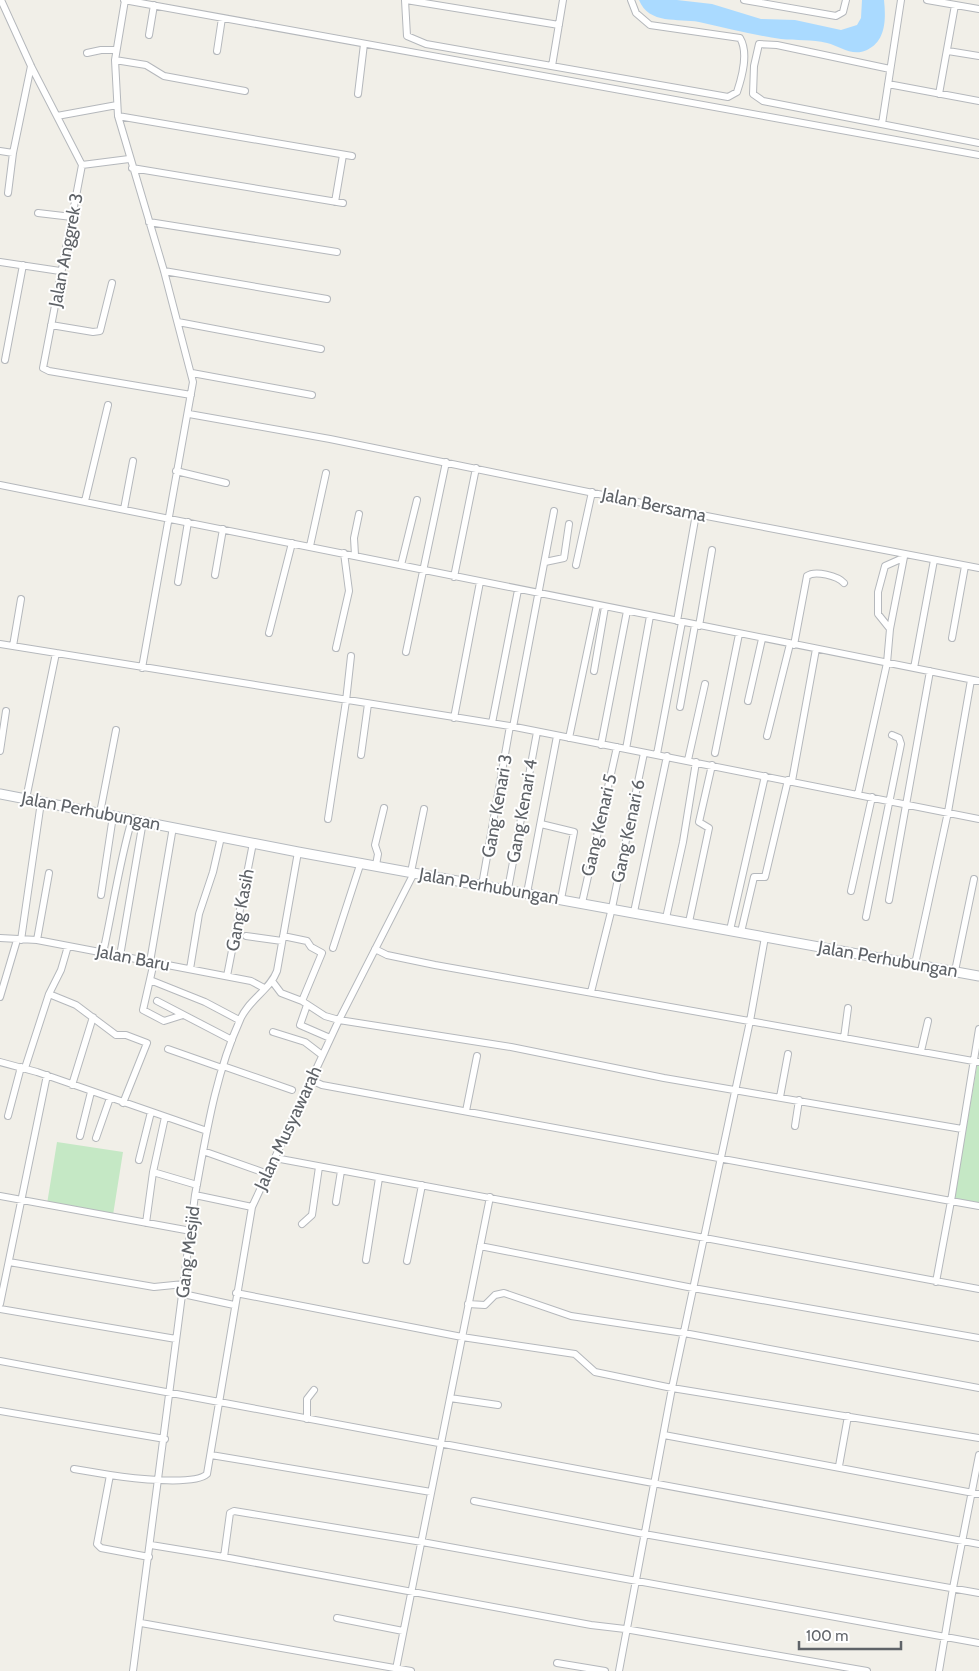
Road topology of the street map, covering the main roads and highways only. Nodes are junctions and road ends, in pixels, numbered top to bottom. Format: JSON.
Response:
{"nodes":[{"id":1,"x":0,"y":794,"type":"edge"},
{"id":2,"x":979,"y":976,"type":"edge"}],
"edges":[{"from":1,"to":2,"type":"main road","name":"Jalan Perhubungan"}]}
